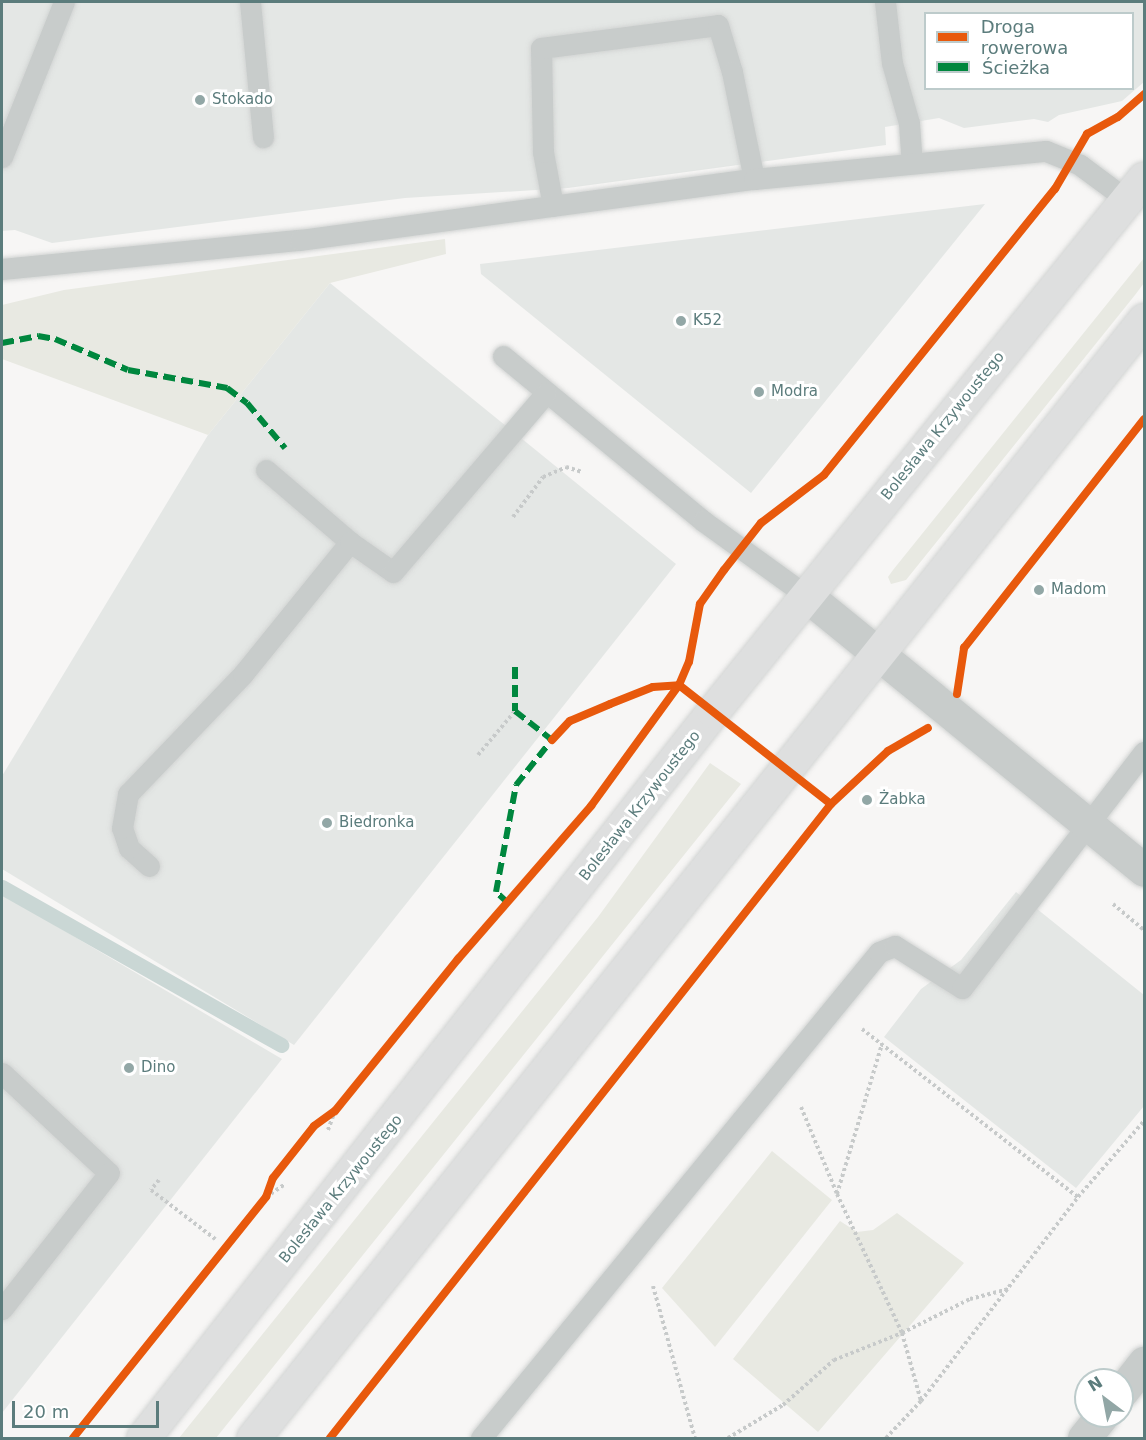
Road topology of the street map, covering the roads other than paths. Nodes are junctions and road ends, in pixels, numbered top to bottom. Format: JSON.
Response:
{"nodes":[{"id":1,"x":64,"y":2,"type":"edge"},
{"id":2,"x":250,"y":2,"type":"edge"},
{"id":3,"x":885,"y":2,"type":"edge"},
{"id":4,"x":263,"y":137,"type":"dead end"},
{"id":5,"x":2,"y":157,"type":"edge"},
{"id":6,"x":912,"y":162,"type":"junction"},
{"id":7,"x":754,"y":179,"type":"junction"},
{"id":8,"x":1136,"y":189,"type":"edge"},
{"id":9,"x":553,"y":206,"type":"junction"},
{"id":10,"x":2,"y":269,"type":"edge"},
{"id":11,"x":1144,"y":320,"type":"edge"},
{"id":12,"x":503,"y":356,"type":"dead end"},
{"id":13,"x":546,"y":393,"type":"junction"},
{"id":14,"x":266,"y":470,"type":"dead end"},
{"id":15,"x":350,"y":542,"type":"junction"},
{"id":16,"x":807,"y":596,"type":"junction"},
{"id":17,"x":878,"y":653,"type":"junction"},
{"id":18,"x":1144,"y":752,"type":"edge"},
{"id":19,"x":1088,"y":824,"type":"junction"},
{"id":20,"x":150,"y":866,"type":"dead end"},
{"id":21,"x":1144,"y":870,"type":"edge"},
{"id":22,"x":2,"y":1072,"type":"edge"},
{"id":23,"x":2,"y":1309,"type":"edge"},
{"id":24,"x":1144,"y":1363,"type":"edge"},
{"id":25,"x":1134,"y":1376,"type":"edge"},
{"id":26,"x":143,"y":1438,"type":"edge"},
{"id":27,"x":253,"y":1438,"type":"edge"},
{"id":28,"x":481,"y":1438,"type":"edge"}],
"edges":[{"from":1,"to":5,"type":"lane"},
{"from":2,"to":4,"type":"lane"},
{"from":3,"to":6,"type":"lane"},
{"from":6,"to":7,"type":"lane"},
{"from":6,"to":8,"type":"lane"},
{"from":7,"to":9,"type":"lane"},
{"from":7,"to":9,"type":"lane"},
{"from":8,"to":16,"type":"main road","name":"Bolesława Krzywoustego"},
{"from":9,"to":10,"type":"lane"},
{"from":11,"to":17,"type":"main road"},
{"from":12,"to":13,"type":"lane"},
{"from":13,"to":15,"type":"lane"},
{"from":13,"to":16,"type":"lane"},
{"from":14,"to":15,"type":"lane"},
{"from":15,"to":20,"type":"lane"},
{"from":16,"to":17,"type":"street"},
{"from":16,"to":26,"type":"main road","name":"Bolesława Krzywoustego"},
{"from":17,"to":19,"type":"street"},
{"from":17,"to":27,"type":"main road"},
{"from":18,"to":19,"type":"lane"},
{"from":19,"to":21,"type":"street"},
{"from":19,"to":28,"type":"lane"},
{"from":22,"to":23,"type":"lane"},
{"from":24,"to":25,"type":"street"}]}
